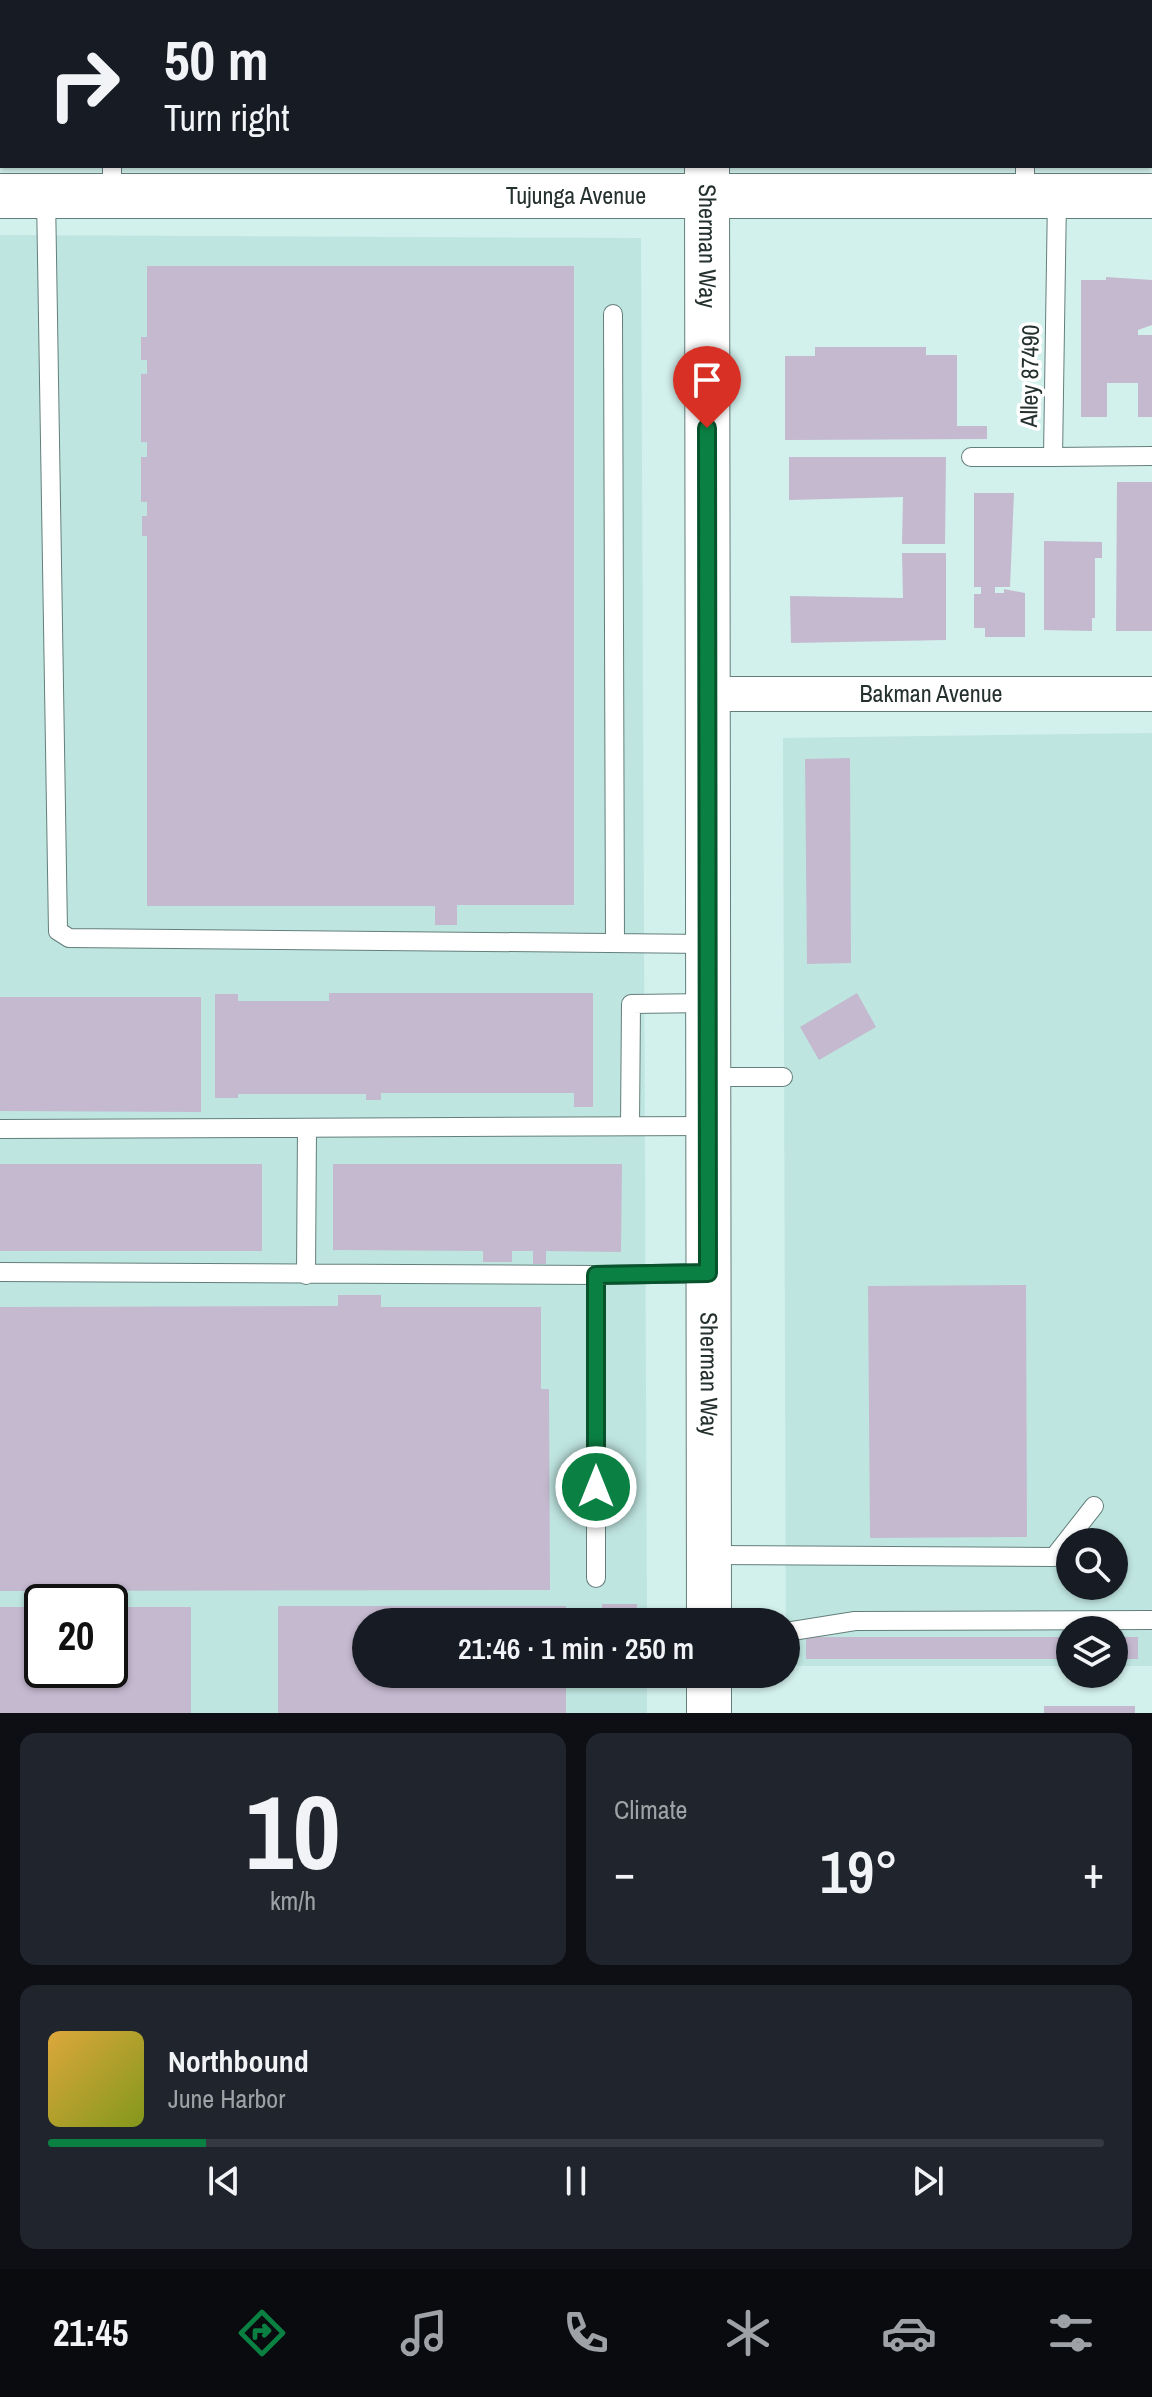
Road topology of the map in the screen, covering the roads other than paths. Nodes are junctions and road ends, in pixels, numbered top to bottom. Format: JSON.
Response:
{"nodes":[{"id":1,"x":112,"y":181,"type":"edge"},
{"id":2,"x":707,"y":182,"type":"edge"},
{"id":3,"x":1036,"y":186,"type":"edge"},
{"id":4,"x":0,"y":196,"type":"edge"},
{"id":5,"x":46,"y":196,"type":"junction"},
{"id":6,"x":1152,"y":196,"type":"edge"},
{"id":7,"x":613,"y":314,"type":"dead end"},
{"id":8,"x":1152,"y":456,"type":"edge"},
{"id":9,"x":971,"y":457,"type":"dead end"},
{"id":10,"x":1053,"y":457,"type":"junction"},
{"id":11,"x":709,"y":694,"type":"junction"},
{"id":12,"x":1152,"y":694,"type":"edge"},
{"id":13,"x":615,"y":943,"type":"junction"},
{"id":14,"x":708,"y":944,"type":"junction"},
{"id":15,"x":709,"y":1003,"type":"junction"},
{"id":16,"x":709,"y":1077,"type":"junction"},
{"id":17,"x":783,"y":1077,"type":"dead end"},
{"id":18,"x":630,"y":1126,"type":"junction"},
{"id":19,"x":708,"y":1126,"type":"junction"},
{"id":20,"x":307,"y":1128,"type":"junction"},
{"id":21,"x":0,"y":1129,"type":"edge"},
{"id":22,"x":0,"y":1272,"type":"edge"},
{"id":23,"x":708,"y":1273,"type":"junction"},
{"id":24,"x":306,"y":1275,"type":"junction"},
{"id":25,"x":596,"y":1275,"type":"junction"},
{"id":26,"x":1094,"y":1506,"type":"dead end"},
{"id":27,"x":708,"y":1555,"type":"junction"},
{"id":28,"x":596,"y":1578,"type":"dead end"},
{"id":29,"x":709,"y":1608,"type":"edge"},
{"id":30,"x":1152,"y":1620,"type":"edge"},
{"id":31,"x":800,"y":1630,"type":"edge"},
{"id":32,"x":709,"y":1688,"type":"edge"},
{"id":33,"x":709,"y":1713,"type":"edge"}],
"edges":[{"from":1,"to":2,"type":"main road","name":"Tujunga Avenue"},
{"from":1,"to":5,"type":"main road","name":"Tujunga Avenue"},
{"from":2,"to":3,"type":"main road","name":"Tujunga Avenue"},
{"from":2,"to":11,"type":"main road","name":"Sherman Way"},
{"from":3,"to":6,"type":"main road","name":"Tujunga Avenue"},
{"from":3,"to":10,"type":"lane","name":"Alley 87490"},
{"from":4,"to":5,"type":"main road","name":"Tujunga Avenue"},
{"from":5,"to":13,"type":"lane"},
{"from":7,"to":13,"type":"lane"},
{"from":8,"to":10,"type":"lane","name":"Alley 87490"},
{"from":9,"to":10,"type":"lane"},
{"from":11,"to":12,"type":"street","name":"Bakman Avenue"},
{"from":11,"to":14,"type":"main road","name":"Sherman Way"},
{"from":13,"to":14,"type":"lane"},
{"from":14,"to":15,"type":"main road","name":"Sherman Way"},
{"from":15,"to":16,"type":"main road","name":"Sherman Way"},
{"from":15,"to":18,"type":"lane"},
{"from":16,"to":17,"type":"lane"},
{"from":16,"to":19,"type":"main road","name":"Sherman Way"},
{"from":18,"to":19,"type":"lane"},
{"from":18,"to":20,"type":"lane"},
{"from":19,"to":23,"type":"main road","name":"Sherman Way"},
{"from":20,"to":21,"type":"lane"},
{"from":20,"to":24,"type":"lane"},
{"from":22,"to":24,"type":"lane"},
{"from":23,"to":25,"type":"lane"},
{"from":23,"to":27,"type":"main road","name":"Sherman Way"},
{"from":24,"to":25,"type":"lane"},
{"from":25,"to":28,"type":"lane"},
{"from":26,"to":27,"type":"lane"},
{"from":27,"to":29,"type":"main road","name":"Sherman Way"},
{"from":30,"to":31,"type":"lane"},
{"from":32,"to":33,"type":"main road"}]}
